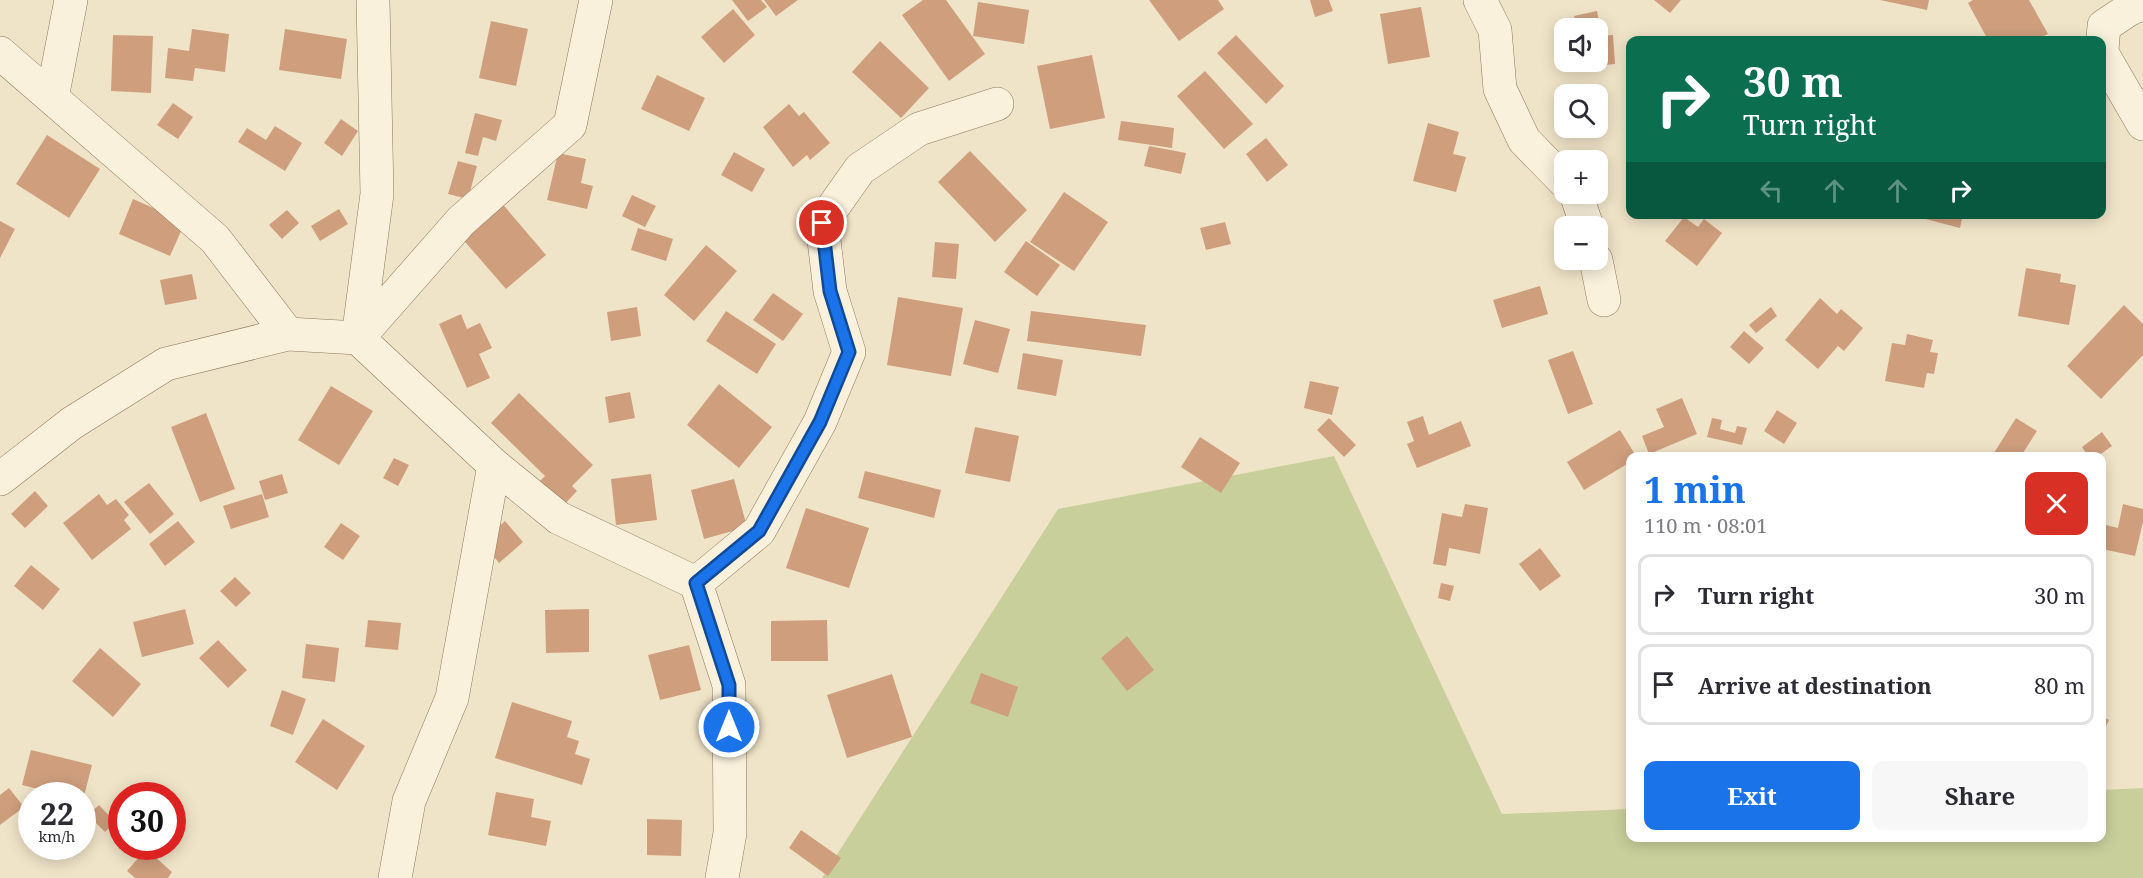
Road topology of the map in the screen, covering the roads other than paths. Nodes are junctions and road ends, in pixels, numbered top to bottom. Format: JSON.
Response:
{"nodes":[{"id":1,"x":71,"y":0,"type":"edge"},
{"id":2,"x":373,"y":0,"type":"edge"},
{"id":3,"x":596,"y":0,"type":"edge"},
{"id":4,"x":1480,"y":0,"type":"edge"},
{"id":5,"x":2143,"y":3,"type":"edge"},
{"id":6,"x":2103,"y":36,"type":"edge"},
{"id":7,"x":0,"y":53,"type":"edge"},
{"id":8,"x":2106,"y":59,"type":"edge"},
{"id":9,"x":52,"y":98,"type":"junction"},
{"id":10,"x":997,"y":104,"type":"dead end"},
{"id":11,"x":2143,"y":124,"type":"edge"},
{"id":12,"x":1554,"y":171,"type":"edge"},
{"id":13,"x":1598,"y":270,"type":"edge"},
{"id":14,"x":1604,"y":300,"type":"dead end"},
{"id":15,"x":288,"y":334,"type":"junction"},
{"id":16,"x":358,"y":338,"type":"junction"},
{"id":17,"x":494,"y":465,"type":"junction"},
{"id":18,"x":0,"y":479,"type":"edge"},
{"id":19,"x":696,"y":583,"type":"junction"},
{"id":20,"x":395,"y":878,"type":"edge"},
{"id":21,"x":722,"y":878,"type":"edge"}],
"edges":[{"from":1,"to":9,"type":"street"},
{"from":2,"to":16,"type":"street"},
{"from":3,"to":16,"type":"street"},
{"from":4,"to":12,"type":"street"},
{"from":5,"to":6,"type":"street"},
{"from":7,"to":9,"type":"street"},
{"from":8,"to":11,"type":"street"},
{"from":9,"to":15,"type":"street"},
{"from":10,"to":19,"type":"street"},
{"from":13,"to":14,"type":"street"},
{"from":15,"to":16,"type":"street"},
{"from":15,"to":18,"type":"street"},
{"from":16,"to":17,"type":"street"},
{"from":17,"to":19,"type":"street"},
{"from":17,"to":20,"type":"street"},
{"from":19,"to":21,"type":"street"}]}
